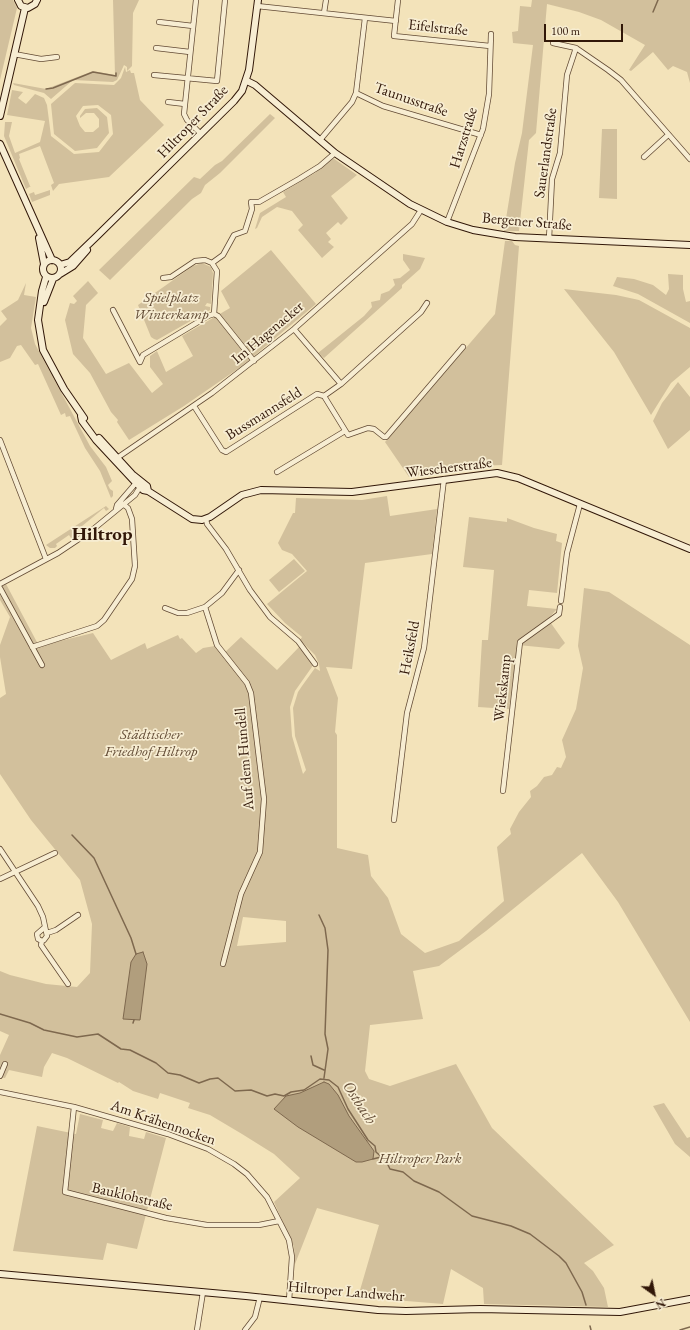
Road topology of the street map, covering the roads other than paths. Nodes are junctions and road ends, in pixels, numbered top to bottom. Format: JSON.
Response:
{"nodes":[{"id":1,"x":18,"y":0,"type":"edge"},
{"id":2,"x":37,"y":0,"type":"edge"},
{"id":3,"x":190,"y":0,"type":"edge"},
{"id":4,"x":196,"y":0,"type":"edge"},
{"id":5,"x":225,"y":0,"type":"edge"},
{"id":6,"x":326,"y":0,"type":"edge"},
{"id":7,"x":398,"y":0,"type":"edge"},
{"id":8,"x":257,"y":3,"type":"edge"},
{"id":9,"x":25,"y":8,"type":"junction"},
{"id":10,"x":324,"y":13,"type":"junction"},
{"id":11,"x":365,"y":18,"type":"junction"},
{"id":12,"x":396,"y":21,"type":"junction"},
{"id":13,"x":159,"y":22,"type":"dead end"},
{"id":14,"x":193,"y":26,"type":"junction"},
{"id":15,"x":491,"y":34,"type":"dead end"},
{"id":16,"x":553,"y":43,"type":"dead end"},
{"id":17,"x":490,"y":46,"type":"junction"},
{"id":18,"x":156,"y":48,"type":"dead end"},
{"id":19,"x":576,"y":48,"type":"junction"},
{"id":20,"x":190,"y":52,"type":"junction"},
{"id":21,"x":14,"y":54,"type":"junction"},
{"id":22,"x":57,"y":57,"type":"dead end"},
{"id":23,"x":154,"y":75,"type":"dead end"},
{"id":24,"x":188,"y":78,"type":"junction"},
{"id":25,"x":247,"y":81,"type":"junction"},
{"id":26,"x":356,"y":93,"type":"junction"},
{"id":27,"x":168,"y":102,"type":"dead end"},
{"id":28,"x":185,"y":104,"type":"junction"},
{"id":29,"x":0,"y":116,"type":"edge"},
{"id":30,"x":201,"y":134,"type":"junction"},
{"id":31,"x":481,"y":135,"type":"junction"},
{"id":32,"x":668,"y":135,"type":"junction"},
{"id":33,"x":320,"y":140,"type":"junction"},
{"id":34,"x":0,"y":144,"type":"edge"},
{"id":35,"x":335,"y":153,"type":"junction"},
{"id":36,"x":644,"y":157,"type":"dead end"},
{"id":37,"x":690,"y":159,"type":"edge"},
{"id":38,"x":421,"y":210,"type":"junction"},
{"id":39,"x":447,"y":222,"type":"junction"},
{"id":40,"x":37,"y":229,"type":"junction"},
{"id":41,"x":97,"y":236,"type":"junction"},
{"id":42,"x":549,"y":239,"type":"junction"},
{"id":43,"x":690,"y":246,"type":"edge"},
{"id":44,"x":52,"y":260,"type":"junction"},
{"id":45,"x":212,"y":263,"type":"junction"},
{"id":46,"x":44,"y":264,"type":"junction"},
{"id":47,"x":60,"y":265,"type":"junction"},
{"id":48,"x":60,"y":274,"type":"junction"},
{"id":49,"x":50,"y":278,"type":"junction"},
{"id":50,"x":163,"y":278,"type":"dead end"},
{"id":51,"x":426,"y":303,"type":"dead end"},
{"id":52,"x":113,"y":310,"type":"dead end"},
{"id":53,"x":214,"y":314,"type":"junction"},
{"id":54,"x":294,"y":329,"type":"junction"},
{"id":55,"x":463,"y":347,"type":"dead end"},
{"id":56,"x":254,"y":361,"type":"junction"},
{"id":57,"x":341,"y":384,"type":"junction"},
{"id":58,"x":324,"y":396,"type":"junction"},
{"id":59,"x":194,"y":406,"type":"junction"},
{"id":60,"x":345,"y":431,"type":"junction"},
{"id":61,"x":0,"y":440,"type":"edge"},
{"id":62,"x":116,"y":460,"type":"junction"},
{"id":63,"x":277,"y":472,"type":"dead end"},
{"id":64,"x":444,"y":479,"type":"junction"},
{"id":65,"x":139,"y":484,"type":"junction"},
{"id":66,"x":122,"y":503,"type":"junction"},
{"id":67,"x":580,"y":504,"type":"junction"},
{"id":68,"x":206,"y":519,"type":"junction"},
{"id":69,"x":690,"y":549,"type":"edge"},
{"id":70,"x":46,"y":559,"type":"junction"},
{"id":71,"x":239,"y":570,"type":"junction"},
{"id":72,"x":0,"y":584,"type":"edge"},
{"id":73,"x":0,"y":588,"type":"edge"},
{"id":74,"x":561,"y":601,"type":"dead end"},
{"id":75,"x":205,"y":607,"type":"junction"},
{"id":76,"x":560,"y":607,"type":"dead end"},
{"id":77,"x":165,"y":608,"type":"dead end"},
{"id":78,"x":32,"y":647,"type":"junction"},
{"id":79,"x":315,"y":664,"type":"dead end"},
{"id":80,"x":42,"y":665,"type":"dead end"},
{"id":81,"x":503,"y":791,"type":"dead end"},
{"id":82,"x":394,"y":820,"type":"dead end"},
{"id":83,"x":0,"y":849,"type":"edge"},
{"id":84,"x":55,"y":853,"type":"dead end"},
{"id":85,"x":15,"y":871,"type":"junction"},
{"id":86,"x":0,"y":880,"type":"edge"},
{"id":87,"x":78,"y":915,"type":"dead end"},
{"id":88,"x":45,"y":928,"type":"junction"},
{"id":89,"x":47,"y":933,"type":"junction"},
{"id":90,"x":42,"y":941,"type":"junction"},
{"id":91,"x":223,"y":964,"type":"dead end"},
{"id":92,"x":68,"y":984,"type":"dead end"},
{"id":93,"x":6,"y":1064,"type":"dead end"},
{"id":94,"x":0,"y":1076,"type":"edge"},
{"id":95,"x":0,"y":1092,"type":"edge"},
{"id":96,"x":74,"y":1107,"type":"junction"},
{"id":97,"x":279,"y":1221,"type":"junction"},
{"id":98,"x":0,"y":1274,"type":"edge"},
{"id":99,"x":203,"y":1292,"type":"junction"},
{"id":100,"x":260,"y":1297,"type":"junction"},
{"id":101,"x":690,"y":1299,"type":"edge"},
{"id":102,"x":289,"y":1301,"type":"junction"},
{"id":103,"x":197,"y":1330,"type":"edge"},
{"id":104,"x":245,"y":1330,"type":"edge"}],
"edges":[{"from":1,"to":9,"type":"street"},
{"from":2,"to":9,"type":"street"},
{"from":3,"to":4,"type":"street"},
{"from":4,"to":14,"type":"street"},
{"from":5,"to":24,"type":"street"},
{"from":6,"to":10,"type":"street"},
{"from":7,"to":12,"type":"street"},
{"from":8,"to":10,"type":"street","name":"Eifelstraße"},
{"from":8,"to":25,"type":"street","name":"Hiltroper Straße"},
{"from":9,"to":21,"type":"street"},
{"from":10,"to":11,"type":"street","name":"Eifelstraße"},
{"from":11,"to":12,"type":"street","name":"Eifelstraße"},
{"from":11,"to":26,"type":"street"},
{"from":12,"to":17,"type":"street","name":"Eifelstraße"},
{"from":13,"to":14,"type":"street"},
{"from":14,"to":20,"type":"street"},
{"from":15,"to":17,"type":"street","name":"Harzstraße"},
{"from":16,"to":19,"type":"street"},
{"from":17,"to":31,"type":"street","name":"Harzstraße"},
{"from":18,"to":20,"type":"street"},
{"from":19,"to":32,"type":"street"},
{"from":19,"to":42,"type":"street","name":"Sauerlandstraße"},
{"from":20,"to":24,"type":"street"},
{"from":21,"to":22,"type":"street"},
{"from":21,"to":29,"type":"street"},
{"from":23,"to":24,"type":"street"},
{"from":24,"to":28,"type":"street"},
{"from":25,"to":30,"type":"street","name":"Hiltroper Straße"},
{"from":25,"to":33,"type":"street","name":"Bergener Straße"},
{"from":26,"to":31,"type":"street","name":"Taunusstraße"},
{"from":26,"to":33,"type":"street"},
{"from":27,"to":28,"type":"street"},
{"from":28,"to":30,"type":"street"},
{"from":30,"to":41,"type":"street","name":"Hiltroper Straße"},
{"from":31,"to":39,"type":"street","name":"Harzstraße"},
{"from":32,"to":36,"type":"street"},
{"from":32,"to":37,"type":"street"},
{"from":33,"to":35,"type":"street","name":"Bergener Straße"},
{"from":34,"to":40,"type":"street"},
{"from":35,"to":38,"type":"street","name":"Bergener Straße"},
{"from":35,"to":45,"type":"street"},
{"from":38,"to":39,"type":"street","name":"Bergener Straße"},
{"from":38,"to":54,"type":"street","name":"Im Hagenacker"},
{"from":39,"to":42,"type":"street","name":"Bergener Straße"},
{"from":40,"to":44,"type":"street"},
{"from":40,"to":46,"type":"street"},
{"from":41,"to":47,"type":"street","name":"Hiltroper Straße"},
{"from":41,"to":48,"type":"street","name":"Hiltroper Straße"},
{"from":42,"to":43,"type":"street","name":"Bergener Straße"},
{"from":44,"to":46,"type":"street"},
{"from":44,"to":47,"type":"street"},
{"from":45,"to":50,"type":"street"},
{"from":45,"to":53,"type":"street"},
{"from":46,"to":49,"type":"street"},
{"from":47,"to":48,"type":"street"},
{"from":48,"to":49,"type":"street"},
{"from":49,"to":62,"type":"street"},
{"from":51,"to":57,"type":"street","name":"Bussmannsfeld"},
{"from":52,"to":53,"type":"street"},
{"from":53,"to":56,"type":"street"},
{"from":54,"to":56,"type":"street","name":"Im Hagenacker"},
{"from":54,"to":57,"type":"street"},
{"from":55,"to":60,"type":"street"},
{"from":56,"to":59,"type":"street","name":"Im Hagenacker"},
{"from":57,"to":58,"type":"street","name":"Bussmannsfeld"},
{"from":58,"to":59,"type":"street","name":"Bussmannsfeld"},
{"from":58,"to":60,"type":"street","name":"Bussmannsfeld"},
{"from":59,"to":62,"type":"street","name":"Im Hagenacker"},
{"from":60,"to":63,"type":"street"},
{"from":61,"to":70,"type":"street"},
{"from":62,"to":65,"type":"street"},
{"from":64,"to":67,"type":"street","name":"Wiescherstraße"},
{"from":64,"to":68,"type":"street","name":"Wiescherstraße"},
{"from":64,"to":82,"type":"street","name":"Heiksfeld"},
{"from":65,"to":66,"type":"street"},
{"from":65,"to":68,"type":"street"},
{"from":66,"to":70,"type":"street"},
{"from":66,"to":78,"type":"street"},
{"from":67,"to":69,"type":"street","name":"Wiescherstraße"},
{"from":67,"to":74,"type":"street"},
{"from":68,"to":71,"type":"street"},
{"from":70,"to":72,"type":"street"},
{"from":71,"to":75,"type":"street"},
{"from":71,"to":79,"type":"street"},
{"from":73,"to":78,"type":"street"},
{"from":75,"to":77,"type":"street"},
{"from":75,"to":91,"type":"street","name":"Auf dem Hundell"},
{"from":76,"to":81,"type":"street","name":"Wiekskamp"},
{"from":78,"to":80,"type":"street"},
{"from":83,"to":85,"type":"street"},
{"from":84,"to":85,"type":"street"},
{"from":85,"to":86,"type":"street"},
{"from":85,"to":88,"type":"street"},
{"from":87,"to":89,"type":"street"},
{"from":88,"to":89,"type":"street"},
{"from":88,"to":90,"type":"street"},
{"from":89,"to":90,"type":"street"},
{"from":90,"to":92,"type":"street"},
{"from":93,"to":94,"type":"street"},
{"from":95,"to":96,"type":"street","name":"Am Krähennocken"},
{"from":96,"to":97,"type":"street","name":"Am Krähennocken"},
{"from":96,"to":97,"type":"street","name":"Bauklohstraße"},
{"from":97,"to":102,"type":"street","name":"Am Krähennocken"},
{"from":98,"to":99,"type":"street","name":"Hiltroper Landwehr"},
{"from":99,"to":100,"type":"street","name":"Hiltroper Landwehr"},
{"from":99,"to":103,"type":"street"},
{"from":100,"to":102,"type":"street","name":"Hiltroper Landwehr"},
{"from":100,"to":104,"type":"street"},
{"from":101,"to":102,"type":"street","name":"Hiltroper Landwehr"}]}
